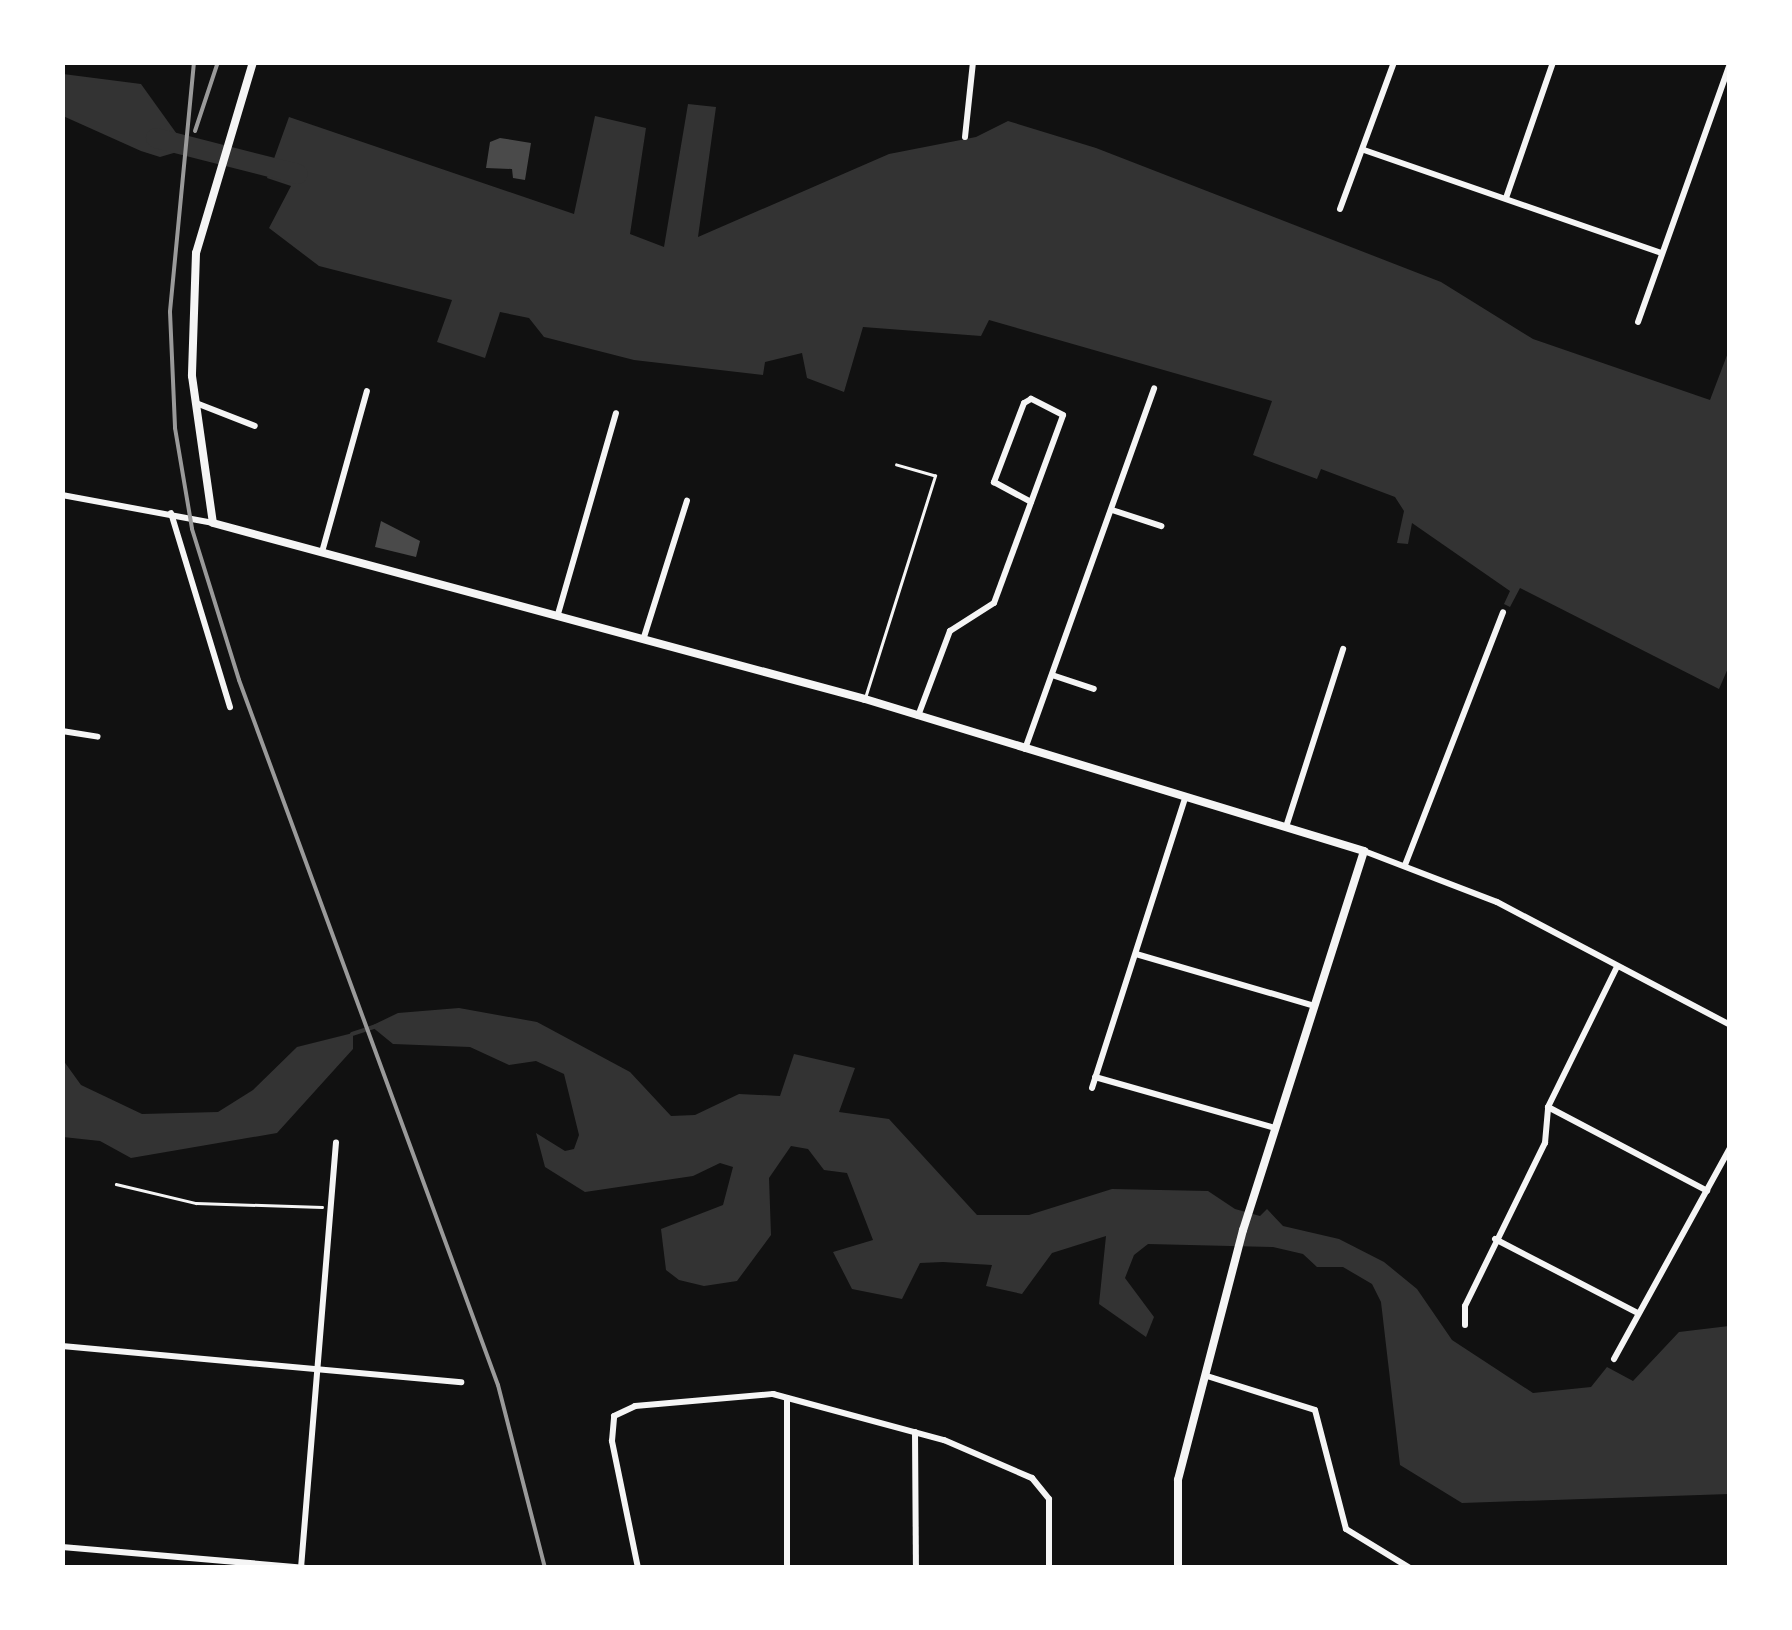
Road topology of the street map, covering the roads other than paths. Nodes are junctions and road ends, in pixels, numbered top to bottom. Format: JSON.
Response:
{"nodes":[{"id":1,"x":253,"y":62,"type":"edge"},
{"id":2,"x":973,"y":62,"type":"edge"},
{"id":3,"x":1394,"y":62,"type":"edge"},
{"id":4,"x":1553,"y":62,"type":"edge"},
{"id":5,"x":1730,"y":64,"type":"edge"},
{"id":6,"x":965,"y":137,"type":"dead end"},
{"id":7,"x":1364,"y":150,"type":"junction"},
{"id":8,"x":1506,"y":198,"type":"junction"},
{"id":9,"x":1340,"y":209,"type":"dead end"},
{"id":10,"x":1661,"y":253,"type":"junction"},
{"id":11,"x":1638,"y":322,"type":"dead end"},
{"id":12,"x":1154,"y":388,"type":"dead end"},
{"id":13,"x":368,"y":391,"type":"dead end"},
{"id":14,"x":196,"y":403,"type":"junction"},
{"id":15,"x":616,"y":414,"type":"dead end"},
{"id":16,"x":255,"y":426,"type":"dead end"},
{"id":17,"x":897,"y":466,"type":"dead end"},
{"id":18,"x":62,"y":494,"type":"edge"},
{"id":19,"x":687,"y":501,"type":"dead end"},
{"id":20,"x":1031,"y":502,"type":"junction"},
{"id":21,"x":1112,"y":510,"type":"junction"},
{"id":22,"x":171,"y":513,"type":"junction"},
{"id":23,"x":213,"y":524,"type":"junction"},
{"id":24,"x":1161,"y":526,"type":"dead end"},
{"id":25,"x":322,"y":552,"type":"junction"},
{"id":26,"x":1502,"y":612,"type":"dead end"},
{"id":27,"x":558,"y":614,"type":"junction"},
{"id":28,"x":644,"y":637,"type":"junction"},
{"id":29,"x":1343,"y":649,"type":"dead end"},
{"id":30,"x":1052,"y":675,"type":"junction"},
{"id":31,"x":1094,"y":689,"type":"dead end"},
{"id":32,"x":865,"y":700,"type":"junction"},
{"id":33,"x":230,"y":706,"type":"dead end"},
{"id":34,"x":918,"y":717,"type":"junction"},
{"id":35,"x":62,"y":731,"type":"edge"},
{"id":36,"x":98,"y":737,"type":"dead end"},
{"id":37,"x":1024,"y":751,"type":"junction"},
{"id":38,"x":1185,"y":798,"type":"junction"},
{"id":39,"x":1286,"y":827,"type":"junction"},
{"id":40,"x":1364,"y":851,"type":"junction"},
{"id":41,"x":1405,"y":866,"type":"junction"},
{"id":42,"x":1136,"y":954,"type":"junction"},
{"id":43,"x":1618,"y":967,"type":"junction"},
{"id":44,"x":1312,"y":1004,"type":"junction"},
{"id":45,"x":1730,"y":1025,"type":"edge"},
{"id":46,"x":1096,"y":1076,"type":"junction"},
{"id":47,"x":1092,"y":1088,"type":"dead end"},
{"id":48,"x":1548,"y":1107,"type":"junction"},
{"id":49,"x":1272,"y":1127,"type":"junction"},
{"id":50,"x":336,"y":1142,"type":"dead end"},
{"id":51,"x":1730,"y":1148,"type":"edge"},
{"id":52,"x":1706,"y":1192,"type":"junction"},
{"id":53,"x":1495,"y":1239,"type":"junction"},
{"id":54,"x":1638,"y":1314,"type":"junction"},
{"id":55,"x":1465,"y":1325,"type":"dead end"},
{"id":56,"x":62,"y":1346,"type":"edge"},
{"id":57,"x":1614,"y":1359,"type":"dead end"},
{"id":58,"x":319,"y":1369,"type":"junction"},
{"id":59,"x":1207,"y":1376,"type":"junction"},
{"id":60,"x":462,"y":1382,"type":"dead end"},
{"id":61,"x":787,"y":1398,"type":"junction"},
{"id":62,"x":915,"y":1432,"type":"junction"},
{"id":63,"x":62,"y":1547,"type":"edge"},
{"id":64,"x":303,"y":1567,"type":"edge"},
{"id":65,"x":638,"y":1568,"type":"edge"},
{"id":66,"x":787,"y":1568,"type":"edge"},
{"id":67,"x":916,"y":1568,"type":"edge"},
{"id":68,"x":1049,"y":1568,"type":"edge"},
{"id":69,"x":1178,"y":1568,"type":"edge"},
{"id":70,"x":1410,"y":1568,"type":"edge"}],
"edges":[{"from":1,"to":14,"type":"main road"},
{"from":2,"to":6,"type":"street"},
{"from":3,"to":7,"type":"street"},
{"from":4,"to":8,"type":"street"},
{"from":5,"to":10,"type":"street"},
{"from":7,"to":8,"type":"street"},
{"from":7,"to":9,"type":"street"},
{"from":8,"to":10,"type":"street"},
{"from":10,"to":11,"type":"street"},
{"from":12,"to":21,"type":"street"},
{"from":13,"to":25,"type":"street"},
{"from":14,"to":16,"type":"street"},
{"from":14,"to":23,"type":"main road"},
{"from":15,"to":27,"type":"street"},
{"from":17,"to":32,"type":"lane"},
{"from":18,"to":22,"type":"street"},
{"from":19,"to":28,"type":"street"},
{"from":20,"to":20,"type":"street"},
{"from":20,"to":34,"type":"street"},
{"from":21,"to":24,"type":"street"},
{"from":21,"to":30,"type":"street"},
{"from":22,"to":23,"type":"street"},
{"from":22,"to":33,"type":"street"},
{"from":23,"to":25,"type":"main road"},
{"from":25,"to":27,"type":"main road"},
{"from":26,"to":41,"type":"street"},
{"from":27,"to":28,"type":"main road"},
{"from":28,"to":32,"type":"main road"},
{"from":29,"to":39,"type":"street"},
{"from":30,"to":31,"type":"street"},
{"from":30,"to":37,"type":"street"},
{"from":32,"to":34,"type":"main road"},
{"from":34,"to":37,"type":"main road"},
{"from":35,"to":36,"type":"street"},
{"from":37,"to":38,"type":"main road"},
{"from":38,"to":39,"type":"main road"},
{"from":38,"to":42,"type":"street"},
{"from":39,"to":40,"type":"main road"},
{"from":40,"to":41,"type":"street"},
{"from":40,"to":44,"type":"main road"},
{"from":41,"to":43,"type":"street"},
{"from":42,"to":44,"type":"street"},
{"from":42,"to":46,"type":"street"},
{"from":43,"to":45,"type":"street"},
{"from":43,"to":48,"type":"street"},
{"from":44,"to":49,"type":"main road"},
{"from":46,"to":47,"type":"street"},
{"from":46,"to":49,"type":"street"},
{"from":48,"to":52,"type":"street"},
{"from":48,"to":53,"type":"street"},
{"from":49,"to":59,"type":"main road"},
{"from":50,"to":58,"type":"street"},
{"from":51,"to":52,"type":"street"},
{"from":52,"to":54,"type":"street"},
{"from":53,"to":54,"type":"street"},
{"from":53,"to":55,"type":"street"},
{"from":54,"to":57,"type":"street"},
{"from":56,"to":58,"type":"street"},
{"from":58,"to":60,"type":"street"},
{"from":58,"to":64,"type":"street"},
{"from":59,"to":69,"type":"main road"},
{"from":59,"to":70,"type":"street"},
{"from":61,"to":62,"type":"street"},
{"from":61,"to":65,"type":"street"},
{"from":61,"to":66,"type":"street"},
{"from":62,"to":67,"type":"street"},
{"from":62,"to":68,"type":"street"},
{"from":63,"to":64,"type":"street"}]}
